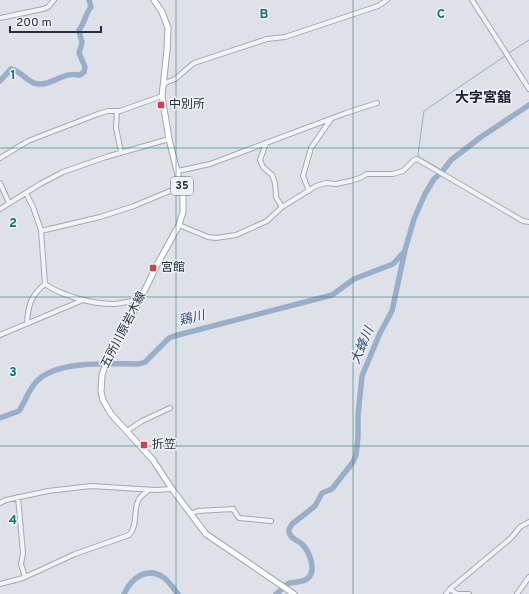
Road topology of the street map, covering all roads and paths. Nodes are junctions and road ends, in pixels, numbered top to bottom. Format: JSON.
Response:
{"nodes":[{"id":1,"x":54,"y":0,"type":"edge"},
{"id":2,"x":154,"y":0,"type":"edge"},
{"id":3,"x":386,"y":0,"type":"edge"},
{"id":4,"x":472,"y":0,"type":"edge"},
{"id":5,"x":0,"y":18,"type":"edge"},
{"id":6,"x":163,"y":84,"type":"junction"},
{"id":7,"x":529,"y":89,"type":"edge"},
{"id":8,"x":162,"y":96,"type":"junction"},
{"id":9,"x":377,"y":103,"type":"dead end"},
{"id":10,"x":117,"y":111,"type":"junction"},
{"id":11,"x":332,"y":119,"type":"junction"},
{"id":12,"x":169,"y":139,"type":"junction"},
{"id":13,"x":266,"y":143,"type":"junction"},
{"id":14,"x":120,"y":152,"type":"junction"},
{"id":15,"x":0,"y":158,"type":"edge"},
{"id":16,"x":178,"y":171,"type":"junction"},
{"id":17,"x":0,"y":183,"type":"edge"},
{"id":18,"x":182,"y":186,"type":"junction"},
{"id":19,"x":309,"y":191,"type":"junction"},
{"id":20,"x":26,"y":193,"type":"junction"},
{"id":21,"x":10,"y":203,"type":"junction"},
{"id":22,"x":282,"y":207,"type":"junction"},
{"id":23,"x":0,"y":209,"type":"edge"},
{"id":24,"x":529,"y":222,"type":"edge"},
{"id":25,"x":180,"y":225,"type":"junction"},
{"id":26,"x":41,"y":231,"type":"junction"},
{"id":27,"x":45,"y":284,"type":"junction"},
{"id":28,"x":84,"y":300,"type":"junction"},
{"id":29,"x":140,"y":300,"type":"junction"},
{"id":30,"x":27,"y":323,"type":"junction"},
{"id":31,"x":0,"y":335,"type":"edge"},
{"id":32,"x":170,"y":408,"type":"dead end"},
{"id":33,"x":127,"y":431,"type":"junction"},
{"id":34,"x":172,"y":489,"type":"junction"},
{"id":35,"x":149,"y":490,"type":"junction"},
{"id":36,"x":18,"y":497,"type":"junction"},
{"id":37,"x":0,"y":504,"type":"edge"},
{"id":38,"x":190,"y":514,"type":"junction"},
{"id":39,"x":271,"y":521,"type":"dead end"},
{"id":40,"x":529,"y":522,"type":"edge"},
{"id":41,"x":25,"y":577,"type":"junction"},
{"id":42,"x":529,"y":577,"type":"edge"},
{"id":43,"x":0,"y":584,"type":"edge"},
{"id":44,"x":450,"y":589,"type":"junction"},
{"id":45,"x":294,"y":594,"type":"edge"},
{"id":46,"x":446,"y":594,"type":"edge"},
{"id":47,"x":469,"y":594,"type":"edge"},
{"id":48,"x":517,"y":594,"type":"edge"}],
"edges":[{"from":1,"to":5,"type":"street"},
{"from":2,"to":6,"type":"main road","name":"五所川原岩木線","number":"35"},
{"from":3,"to":6,"type":"street"},
{"from":4,"to":7,"type":"street"},
{"from":6,"to":8,"type":"main road","name":"五所川原岩木線","number":"35"},
{"from":8,"to":10,"type":"street"},
{"from":8,"to":12,"type":"main road","name":"五所川原岩木線","number":"35"},
{"from":9,"to":11,"type":"street"},
{"from":10,"to":14,"type":"street"},
{"from":10,"to":15,"type":"street"},
{"from":11,"to":13,"type":"street"},
{"from":11,"to":19,"type":"street"},
{"from":12,"to":14,"type":"street"},
{"from":12,"to":16,"type":"main road","name":"五所川原岩木線","number":"35"},
{"from":13,"to":16,"type":"street"},
{"from":13,"to":22,"type":"street"},
{"from":14,"to":20,"type":"street"},
{"from":16,"to":18,"type":"main road","name":"五所川原岩木線","number":"35"},
{"from":17,"to":21,"type":"street"},
{"from":18,"to":25,"type":"main road","name":"五所川原岩木線","number":"35"},
{"from":18,"to":26,"type":"street"},
{"from":19,"to":22,"type":"street"},
{"from":19,"to":24,"type":"street"},
{"from":20,"to":21,"type":"street"},
{"from":20,"to":26,"type":"street"},
{"from":21,"to":23,"type":"street"},
{"from":22,"to":25,"type":"street"},
{"from":25,"to":29,"type":"main road","name":"五所川原岩木線","number":"35"},
{"from":26,"to":27,"type":"street"},
{"from":27,"to":28,"type":"street"},
{"from":27,"to":30,"type":"street"},
{"from":28,"to":29,"type":"street"},
{"from":28,"to":30,"type":"street"},
{"from":29,"to":33,"type":"main road","name":"五所川原岩木線","number":"35"},
{"from":30,"to":31,"type":"street"},
{"from":32,"to":33,"type":"street"},
{"from":33,"to":34,"type":"main road","name":"五所川原岩木線","number":"35"},
{"from":34,"to":35,"type":"street"},
{"from":34,"to":38,"type":"main road","name":"五所川原岩木線","number":"35"},
{"from":35,"to":36,"type":"street"},
{"from":35,"to":41,"type":"street"},
{"from":36,"to":37,"type":"street"},
{"from":36,"to":41,"type":"street"},
{"from":38,"to":39,"type":"street"},
{"from":38,"to":45,"type":"main road","name":"五所川原岩木線","number":"35"},
{"from":40,"to":44,"type":"street"},
{"from":41,"to":43,"type":"street"},
{"from":42,"to":48,"type":"street"},
{"from":44,"to":46,"type":"street"},
{"from":44,"to":47,"type":"street"}]}
